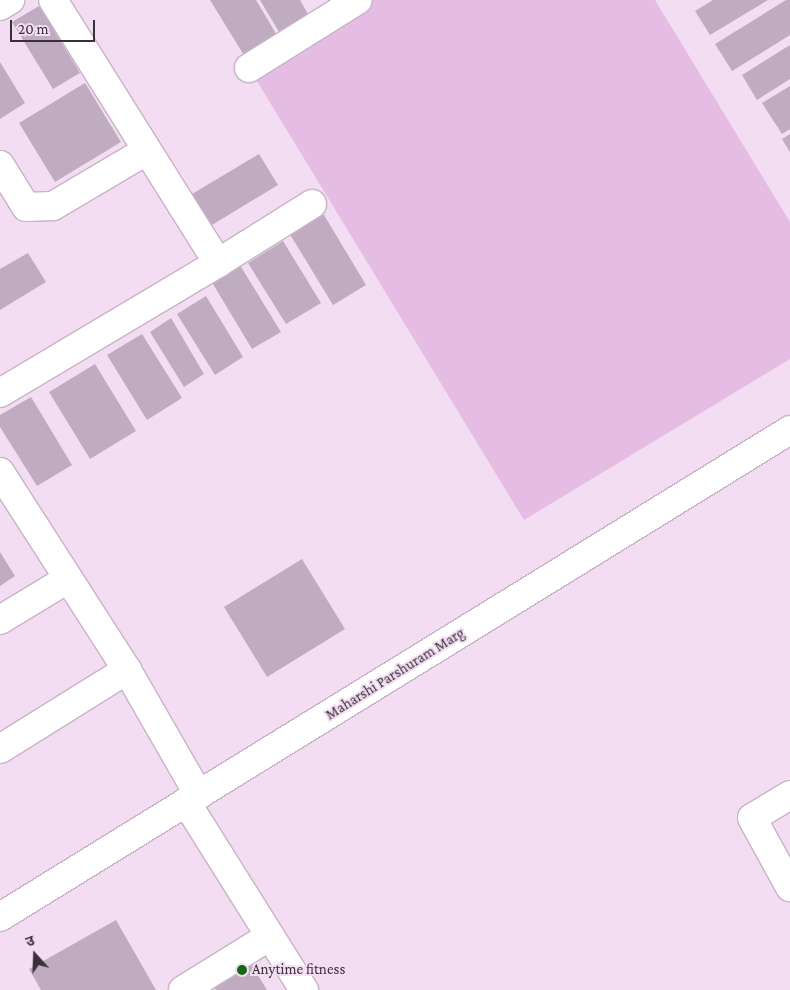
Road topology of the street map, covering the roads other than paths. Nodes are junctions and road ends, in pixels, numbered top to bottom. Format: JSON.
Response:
{"nodes":[{"id":1,"x":10,"y":0,"type":"edge"},
{"id":2,"x":53,"y":0,"type":"edge"},
{"id":3,"x":358,"y":0,"type":"edge"},
{"id":4,"x":0,"y":6,"type":"edge"},
{"id":5,"x":249,"y":68,"type":"dead end"},
{"id":6,"x":146,"y":150,"type":"junction"},
{"id":7,"x":0,"y":165,"type":"edge"},
{"id":8,"x":312,"y":204,"type":"dead end"},
{"id":9,"x":218,"y":263,"type":"junction"},
{"id":10,"x":0,"y":393,"type":"edge"},
{"id":11,"x":790,"y":430,"type":"edge"},
{"id":12,"x":0,"y":472,"type":"edge"},
{"id":13,"x":66,"y":580,"type":"junction"},
{"id":14,"x":0,"y":620,"type":"edge"},
{"id":15,"x":126,"y":670,"type":"junction"},
{"id":16,"x":0,"y":749,"type":"edge"},
{"id":17,"x":790,"y":795,"type":"edge"},
{"id":18,"x":193,"y":798,"type":"junction"},
{"id":19,"x":790,"y":887,"type":"edge"},
{"id":20,"x":0,"y":917,"type":"edge"},
{"id":21,"x":270,"y":936,"type":"junction"},
{"id":22,"x":183,"y":990,"type":"edge"},
{"id":23,"x":304,"y":990,"type":"edge"}],
"edges":[{"from":1,"to":4,"type":"street"},
{"from":2,"to":6,"type":"street"},
{"from":3,"to":5,"type":"street"},
{"from":6,"to":7,"type":"street"},
{"from":6,"to":9,"type":"street"},
{"from":8,"to":9,"type":"street"},
{"from":9,"to":10,"type":"street"},
{"from":11,"to":18,"type":"street","name":"Maharshi Parshuram Marg"},
{"from":12,"to":13,"type":"street"},
{"from":13,"to":14,"type":"street"},
{"from":13,"to":15,"type":"street"},
{"from":15,"to":16,"type":"street"},
{"from":15,"to":18,"type":"street"},
{"from":17,"to":19,"type":"street"},
{"from":18,"to":20,"type":"street","name":"Maharshi Parshuram Marg"},
{"from":18,"to":21,"type":"street"},
{"from":21,"to":22,"type":"street"},
{"from":21,"to":23,"type":"street"}]}
